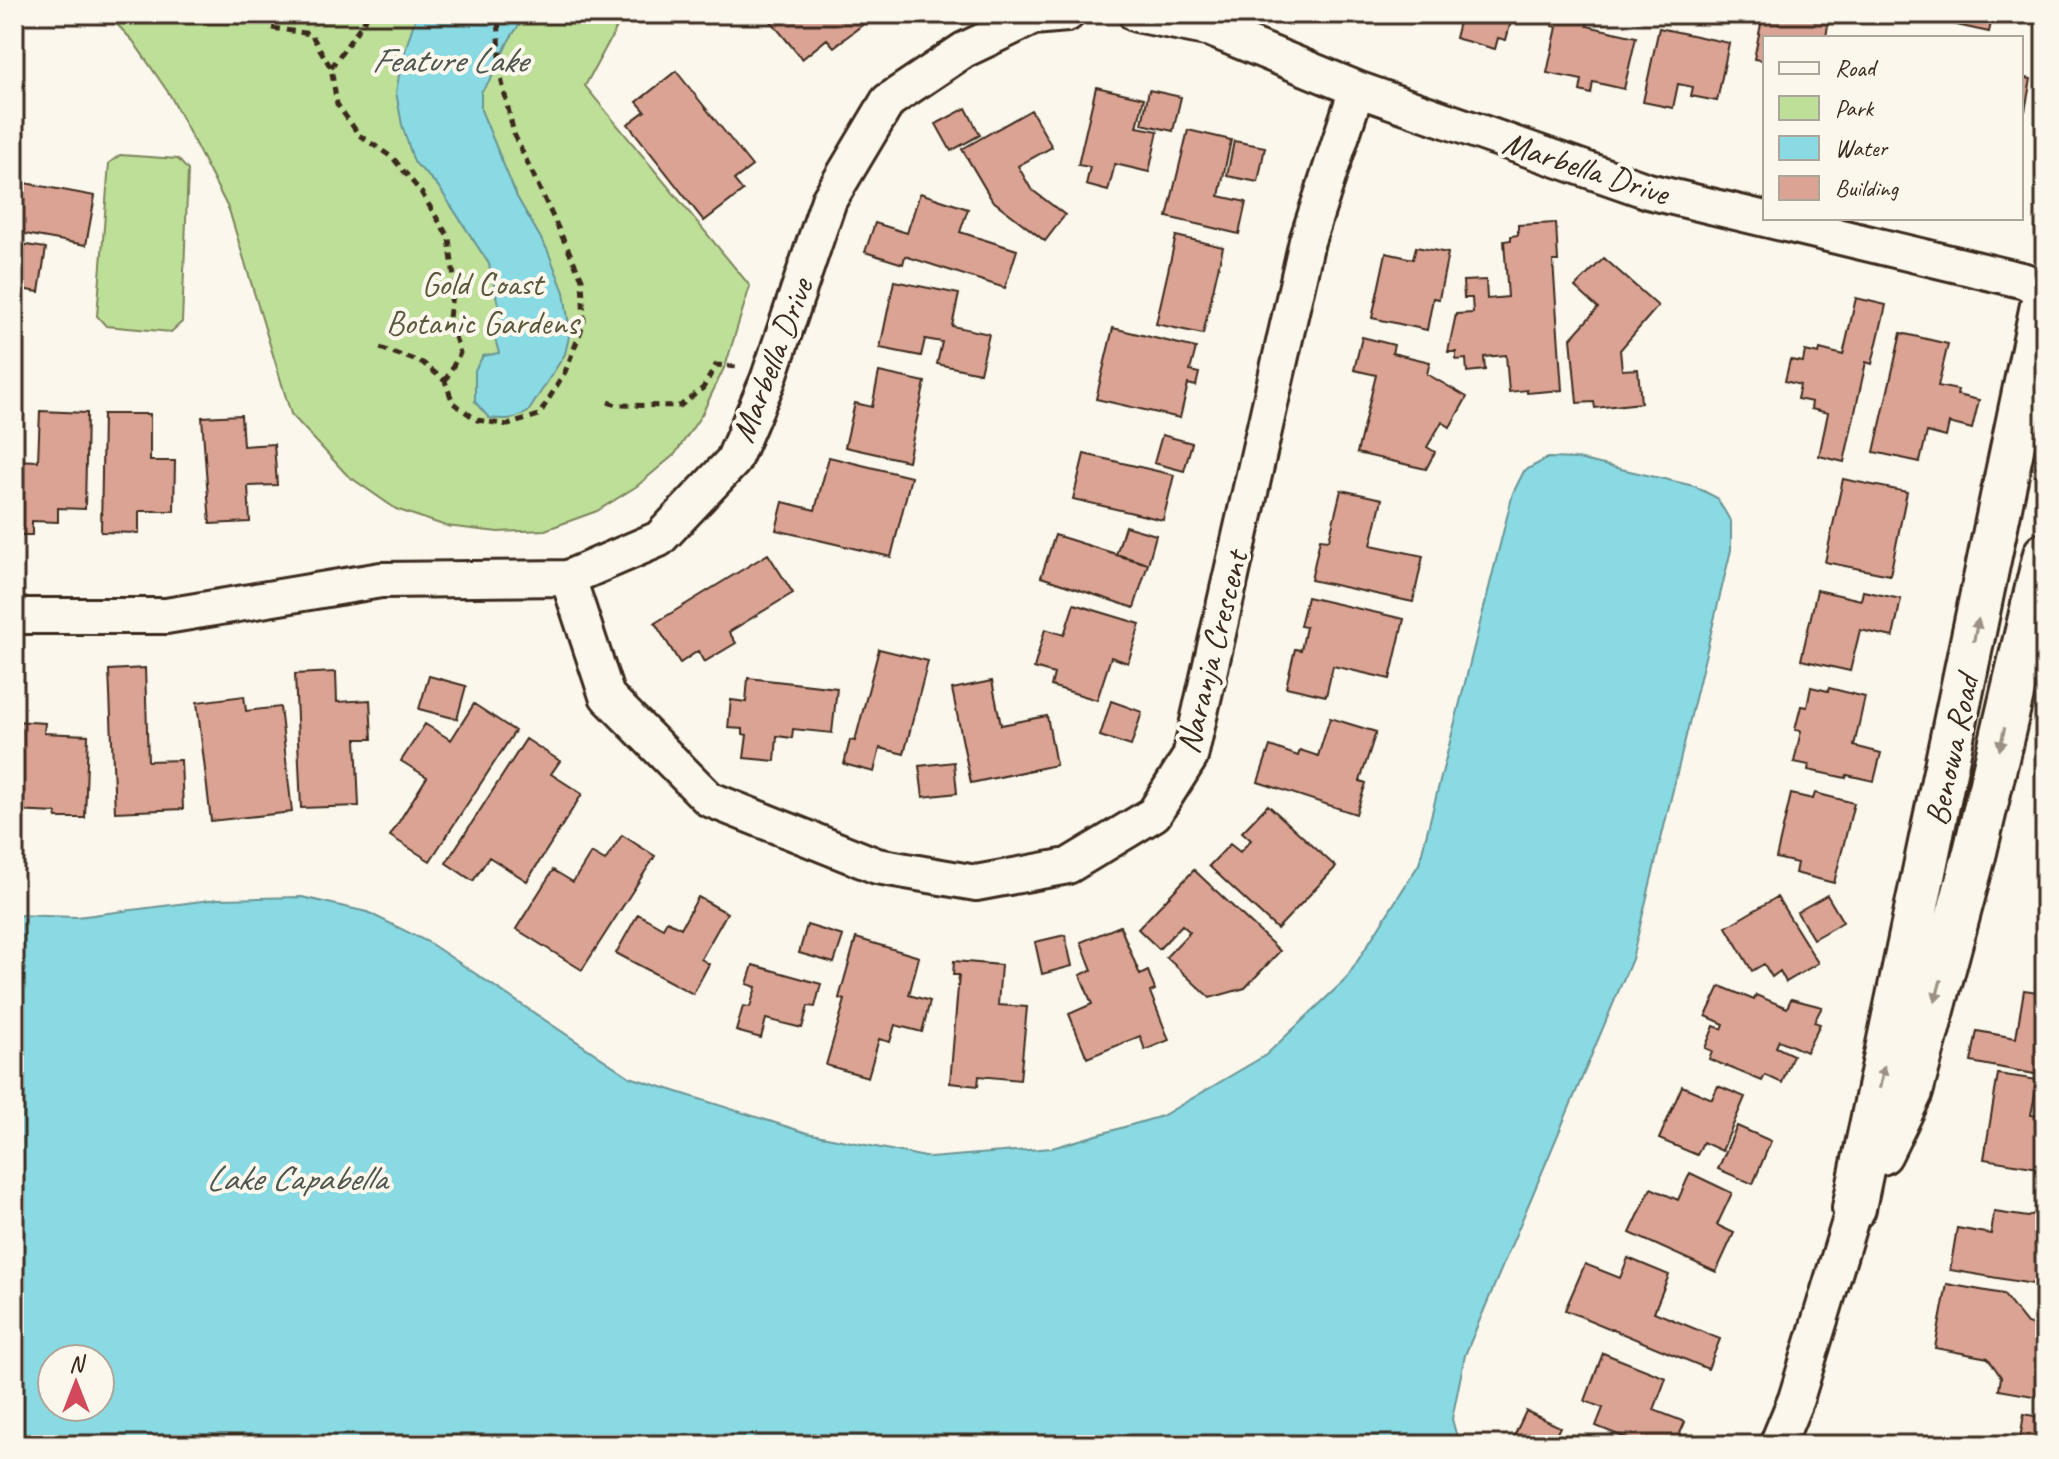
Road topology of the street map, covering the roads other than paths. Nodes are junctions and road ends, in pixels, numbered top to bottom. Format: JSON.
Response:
{"nodes":[{"id":1,"x":1067,"y":14,"type":"edge"},
{"id":2,"x":1136,"y":14,"type":"edge"},
{"id":3,"x":1033,"y":16,"type":"edge"},
{"id":4,"x":1357,"y":89,"type":"junction"},
{"id":5,"x":1763,"y":218,"type":"edge"},
{"id":6,"x":1769,"y":220,"type":"edge"},
{"id":7,"x":2045,"y":292,"type":"edge"},
{"id":8,"x":2045,"y":554,"type":"edge"},
{"id":9,"x":568,"y":578,"type":"junction"},
{"id":10,"x":14,"y":616,"type":"edge"},
{"id":11,"x":1854,"y":1208,"type":"junction"},
{"id":12,"x":1777,"y":1445,"type":"edge"}],
"edges":[{"from":1,"to":3,"type":"street","name":"Marbella Drive"},
{"from":2,"to":4,"type":"street","name":"Marbella Drive"},
{"from":3,"to":9,"type":"street","name":"Marbella Drive"},
{"from":4,"to":5,"type":"street","name":"Marbella Drive"},
{"from":4,"to":9,"type":"street","name":"Naranja Crescent"},
{"from":6,"to":7,"type":"street","name":"Marbella Drive"},
{"from":11,"to":7,"type":"street","name":"Benowa Road","one_way":true},
{"from":8,"to":11,"type":"street","name":"Benowa Road","one_way":true},
{"from":9,"to":10,"type":"street","name":"Marbella Drive"},
{"from":11,"to":12,"type":"street","name":"Benowa Road"}]}
